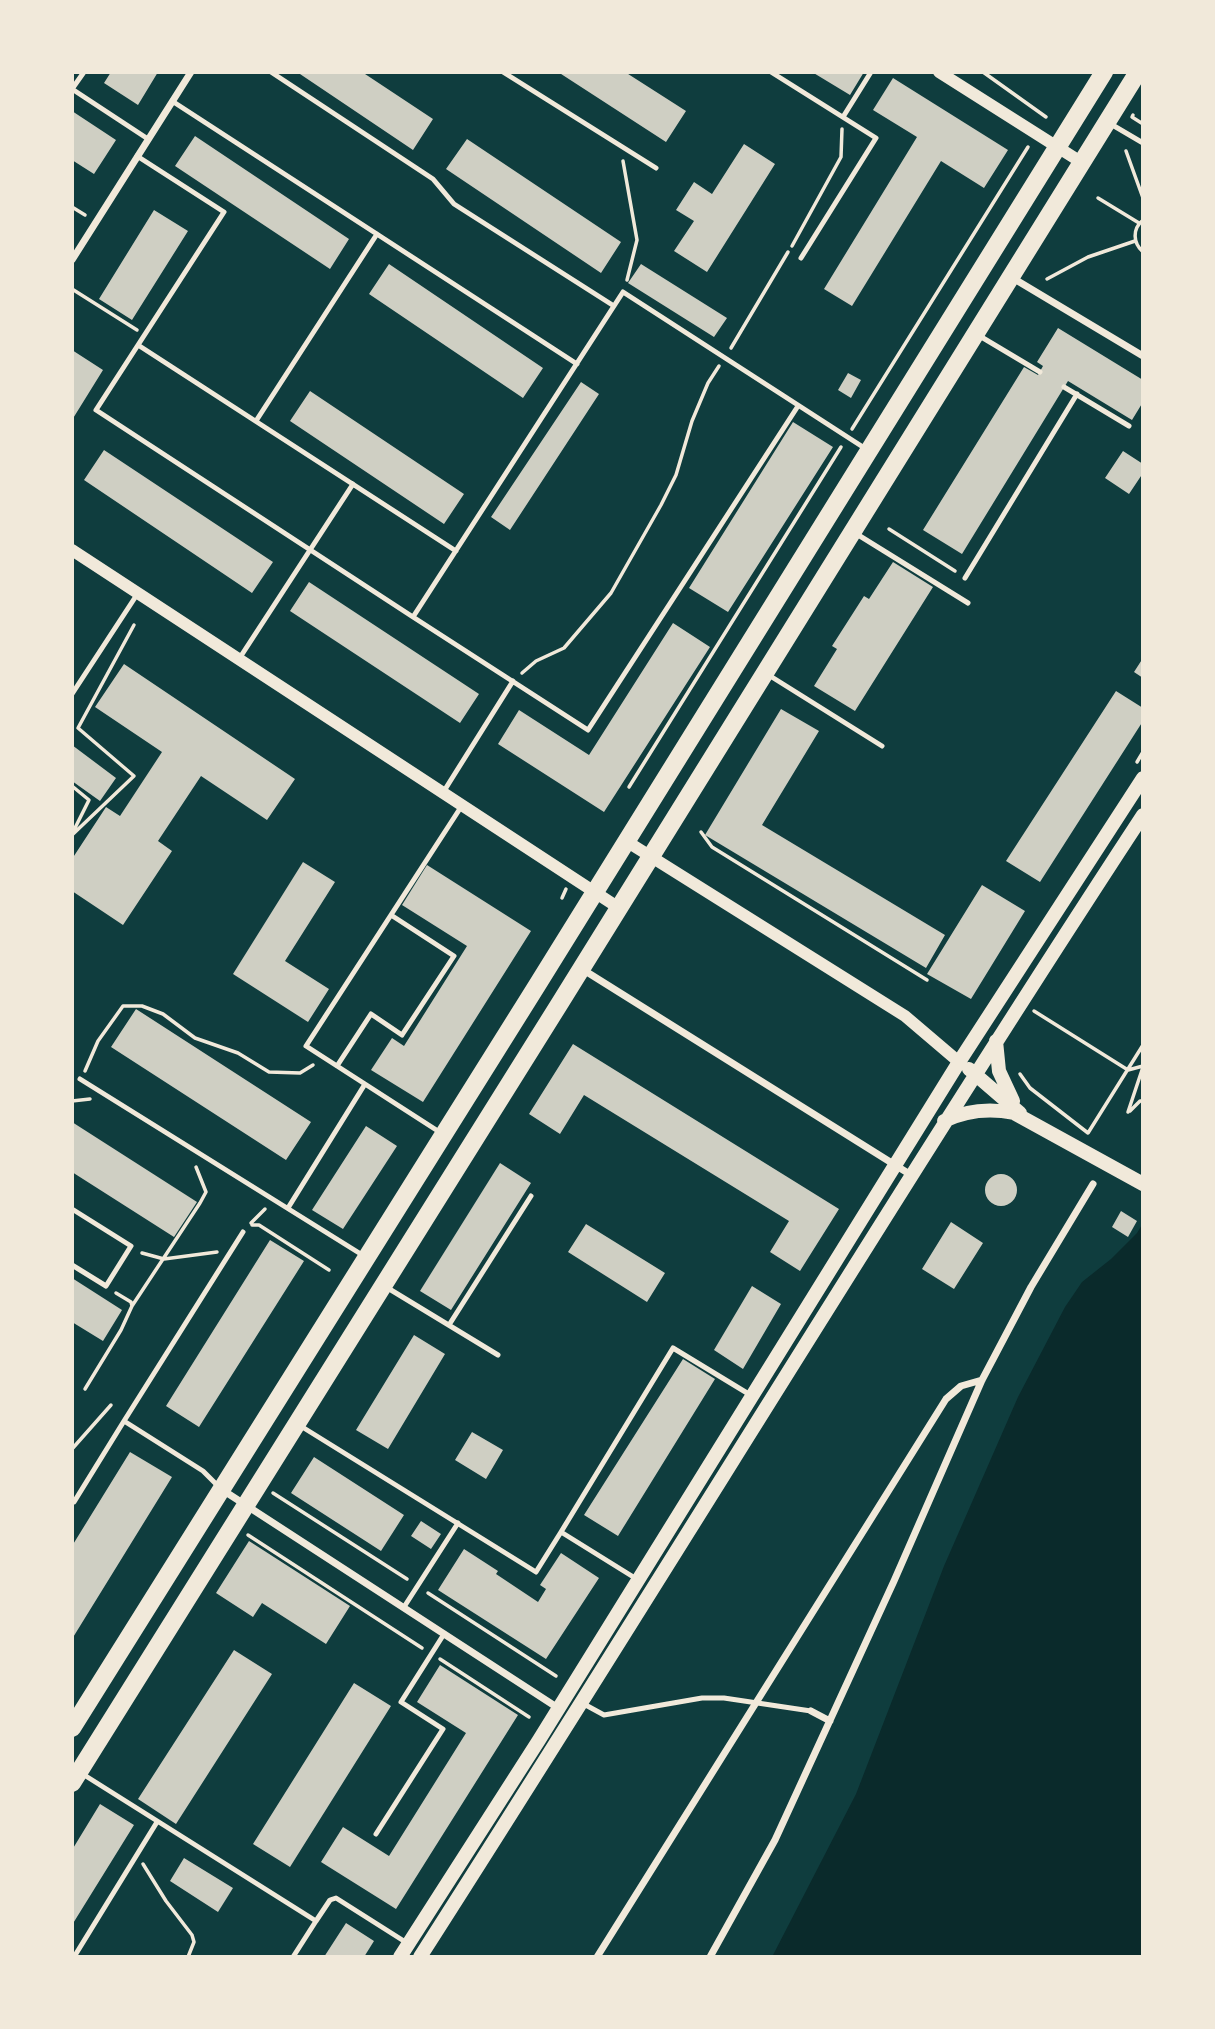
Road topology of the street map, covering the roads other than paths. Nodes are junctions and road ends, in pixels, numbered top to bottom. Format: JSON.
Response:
{"nodes":[{"id":1,"x":84,"y":72,"type":"edge"},
{"id":2,"x":191,"y":72,"type":"edge"},
{"id":3,"x":271,"y":72,"type":"edge"},
{"id":4,"x":503,"y":72,"type":"edge"},
{"id":5,"x":771,"y":72,"type":"edge"},
{"id":6,"x":871,"y":72,"type":"edge"},
{"id":7,"x":939,"y":72,"type":"edge"},
{"id":8,"x":1104,"y":72,"type":"edge"},
{"id":9,"x":1138,"y":72,"type":"edge"},
{"id":10,"x":72,"y":89,"type":"edge"},
{"id":11,"x":172,"y":101,"type":"junction"},
{"id":12,"x":843,"y":117,"type":"junction"},
{"id":13,"x":1107,"y":121,"type":"junction"},
{"id":14,"x":148,"y":139,"type":"junction"},
{"id":15,"x":1143,"y":143,"type":"edge"},
{"id":16,"x":1057,"y":147,"type":"junction"},
{"id":17,"x":137,"y":156,"type":"junction"},
{"id":18,"x":1081,"y":162,"type":"junction"},
{"id":19,"x":656,"y":168,"type":"dead end"},
{"id":20,"x":377,"y":234,"type":"junction"},
{"id":21,"x":801,"y":258,"type":"dead end"},
{"id":22,"x":72,"y":260,"type":"edge"},
{"id":23,"x":1010,"y":277,"type":"junction"},
{"id":24,"x":614,"y":306,"type":"junction"},
{"id":25,"x":975,"y":334,"type":"junction"},
{"id":26,"x":138,"y":345,"type":"junction"},
{"id":27,"x":1143,"y":356,"type":"edge"},
{"id":28,"x":577,"y":364,"type":"junction"},
{"id":29,"x":1040,"y":372,"type":"dead end"},
{"id":30,"x":1064,"y":387,"type":"dead end"},
{"id":31,"x":1077,"y":394,"type":"junction"},
{"id":32,"x":798,"y":406,"type":"junction"},
{"id":33,"x":256,"y":421,"type":"junction"},
{"id":34,"x":1129,"y":426,"type":"dead end"},
{"id":35,"x":868,"y":451,"type":"junction"},
{"id":36,"x":353,"y":484,"type":"junction"},
{"id":37,"x":852,"y":531,"type":"junction"},
{"id":38,"x":72,"y":550,"type":"edge"},
{"id":39,"x":310,"y":550,"type":"junction"},
{"id":40,"x":456,"y":551,"type":"junction"},
{"id":41,"x":965,"y":578,"type":"road end"},
{"id":42,"x":138,"y":593,"type":"junction"},
{"id":43,"x":968,"y":603,"type":"dead end"},
{"id":44,"x":413,"y":617,"type":"junction"},
{"id":45,"x":239,"y":659,"type":"junction"},
{"id":46,"x":765,"y":672,"type":"junction"},
{"id":47,"x":513,"y":681,"type":"junction"},
{"id":48,"x":72,"y":694,"type":"edge"},
{"id":49,"x":883,"y":746,"type":"dead end"},
{"id":50,"x":1143,"y":778,"type":"edge"},
{"id":51,"x":443,"y":793,"type":"junction"},
{"id":52,"x":462,"y":805,"type":"junction"},
{"id":53,"x":1143,"y":815,"type":"edge"},
{"id":54,"x":626,"y":841,"type":"junction"},
{"id":55,"x":650,"y":857,"type":"junction"},
{"id":56,"x":595,"y":892,"type":"junction"},
{"id":57,"x":619,"y":908,"type":"junction"},
{"id":58,"x":391,"y":915,"type":"junction"},
{"id":59,"x":581,"y":968,"type":"junction"},
{"id":60,"x":996,"y":1040,"type":"junction"},
{"id":61,"x":960,"y":1062,"type":"junction"},
{"id":62,"x":337,"y":1066,"type":"junction"},
{"id":63,"x":975,"y":1074,"type":"junction"},
{"id":64,"x":80,"y":1079,"type":"road end"},
{"id":65,"x":365,"y":1084,"type":"junction"},
{"id":66,"x":1024,"y":1116,"type":"junction"},
{"id":67,"x":946,"y":1120,"type":"junction"},
{"id":68,"x":443,"y":1135,"type":"junction"},
{"id":69,"x":909,"y":1144,"type":"junction"},
{"id":70,"x":895,"y":1165,"type":"junction"},
{"id":71,"x":911,"y":1175,"type":"junction"},
{"id":72,"x":1093,"y":1184,"type":"dead end"},
{"id":73,"x":1143,"y":1184,"type":"edge"},
{"id":74,"x":531,"y":1196,"type":"dead end"},
{"id":75,"x":288,"y":1208,"type":"junction"},
{"id":76,"x":72,"y":1209,"type":"edge"},
{"id":77,"x":243,"y":1232,"type":"dead end"},
{"id":78,"x":366,"y":1257,"type":"junction"},
{"id":79,"x":72,"y":1265,"type":"edge"},
{"id":80,"x":383,"y":1286,"type":"junction"},
{"id":81,"x":449,"y":1325,"type":"junction"},
{"id":82,"x":498,"y":1355,"type":"dead end"},
{"id":83,"x":982,"y":1380,"type":"junction"},
{"id":84,"x":752,"y":1396,"type":"junction"},
{"id":85,"x":124,"y":1421,"type":"junction"},
{"id":86,"x":296,"y":1423,"type":"junction"},
{"id":87,"x":221,"y":1489,"type":"junction"},
{"id":88,"x":73,"y":1503,"type":"edge"},
{"id":89,"x":246,"y":1504,"type":"junction"},
{"id":90,"x":458,"y":1524,"type":"junction"},
{"id":91,"x":561,"y":1532,"type":"junction"},
{"id":92,"x":638,"y":1580,"type":"junction"},
{"id":93,"x":404,"y":1607,"type":"junction"},
{"id":94,"x":444,"y":1634,"type":"junction"},
{"id":95,"x":758,"y":1702,"type":"junction"},
{"id":96,"x":582,"y":1703,"type":"junction"},
{"id":97,"x":558,"y":1708,"type":"junction"},
{"id":98,"x":811,"y":1711,"type":"joint"},
{"id":99,"x":830,"y":1721,"type":"junction"},
{"id":100,"x":72,"y":1728,"type":"edge"},
{"id":101,"x":75,"y":1777,"type":"edge"},
{"id":102,"x":157,"y":1822,"type":"junction"},
{"id":103,"x":376,"y":1833,"type":"dead end"},
{"id":104,"x":316,"y":1921,"type":"junction"},
{"id":105,"x":409,"y":1943,"type":"junction"},
{"id":106,"x":74,"y":1957,"type":"edge"},
{"id":107,"x":293,"y":1957,"type":"edge"},
{"id":108,"x":400,"y":1957,"type":"edge"},
{"id":109,"x":420,"y":1957,"type":"edge"},
{"id":110,"x":597,"y":1957,"type":"edge"},
{"id":111,"x":710,"y":1957,"type":"edge"}],
"edges":[{"from":1,"to":10,"type":"lane"},
{"from":2,"to":11,"type":"street"},
{"from":3,"to":24,"type":"lane"},
{"from":4,"to":19,"type":"lane"},
{"from":5,"to":12,"type":"lane"},
{"from":6,"to":12,"type":"lane"},
{"from":7,"to":16,"type":"street"},
{"from":8,"to":16,"type":"main road"},
{"from":9,"to":13,"type":"main road"},
{"from":10,"to":14,"type":"lane"},
{"from":11,"to":14,"type":"street"},
{"from":11,"to":20,"type":"lane"},
{"from":12,"to":21,"type":"lane"},
{"from":13,"to":15,"type":"lane"},
{"from":13,"to":18,"type":"main road"},
{"from":14,"to":17,"type":"street"},
{"from":16,"to":18,"type":"street"},
{"from":16,"to":35,"type":"main road"},
{"from":17,"to":22,"type":"street"},
{"from":17,"to":26,"type":"lane"},
{"from":18,"to":23,"type":"main road"},
{"from":20,"to":28,"type":"lane"},
{"from":20,"to":33,"type":"lane"},
{"from":23,"to":25,"type":"main road"},
{"from":23,"to":27,"type":"street"},
{"from":24,"to":28,"type":"lane"},
{"from":24,"to":32,"type":"lane"},
{"from":25,"to":29,"type":"lane"},
{"from":25,"to":37,"type":"main road"},
{"from":26,"to":33,"type":"lane"},
{"from":26,"to":39,"type":"lane"},
{"from":28,"to":40,"type":"lane"},
{"from":30,"to":31,"type":"lane"},
{"from":31,"to":34,"type":"lane"},
{"from":31,"to":41,"type":"lane"},
{"from":32,"to":35,"type":"lane"},
{"from":32,"to":47,"type":"lane"},
{"from":33,"to":36,"type":"lane"},
{"from":35,"to":54,"type":"main road"},
{"from":36,"to":39,"type":"lane"},
{"from":36,"to":40,"type":"lane"},
{"from":37,"to":43,"type":"lane"},
{"from":37,"to":46,"type":"main road"},
{"from":38,"to":42,"type":"street"},
{"from":39,"to":44,"type":"lane"},
{"from":39,"to":45,"type":"lane"},
{"from":40,"to":44,"type":"lane"},
{"from":42,"to":45,"type":"street"},
{"from":42,"to":48,"type":"lane"},
{"from":44,"to":47,"type":"lane"},
{"from":45,"to":51,"type":"street"},
{"from":46,"to":49,"type":"lane"},
{"from":46,"to":55,"type":"main road"},
{"from":47,"to":51,"type":"lane"},
{"from":50,"to":61,"type":"main road"},
{"from":51,"to":52,"type":"street"},
{"from":52,"to":56,"type":"street"},
{"from":52,"to":58,"type":"lane"},
{"from":53,"to":60,"type":"main road"},
{"from":54,"to":55,"type":"street"},
{"from":54,"to":56,"type":"main road"},
{"from":55,"to":57,"type":"main road"},
{"from":55,"to":61,"type":"street"},
{"from":56,"to":57,"type":"street"},
{"from":56,"to":68,"type":"main road"},
{"from":57,"to":59,"type":"main road"},
{"from":58,"to":62,"type":"lane"},
{"from":58,"to":62,"type":"lane"},
{"from":59,"to":70,"type":"street"},
{"from":59,"to":80,"type":"main road"},
{"from":60,"to":63,"type":"main road"},
{"from":60,"to":66,"type":"main road"},
{"from":61,"to":63,"type":"main road"},
{"from":61,"to":69,"type":"main road"},
{"from":62,"to":65,"type":"lane"},
{"from":63,"to":66,"type":"main road"},
{"from":63,"to":67,"type":"main road"},
{"from":64,"to":75,"type":"lane"},
{"from":65,"to":68,"type":"lane"},
{"from":65,"to":75,"type":"lane"},
{"from":66,"to":67,"type":"main road"},
{"from":66,"to":73,"type":"main road"},
{"from":67,"to":69,"type":"main road"},
{"from":67,"to":71,"type":"main road"},
{"from":68,"to":78,"type":"main road"},
{"from":69,"to":70,"type":"main road"},
{"from":70,"to":71,"type":"street"},
{"from":70,"to":84,"type":"main road"},
{"from":71,"to":96,"type":"main road"},
{"from":72,"to":83,"type":"street"},
{"from":74,"to":81,"type":"lane"},
{"from":75,"to":78,"type":"lane"},
{"from":76,"to":79,"type":"lane"},
{"from":77,"to":85,"type":"lane"},
{"from":78,"to":87,"type":"main road"},
{"from":80,"to":81,"type":"lane"},
{"from":80,"to":86,"type":"main road"},
{"from":81,"to":82,"type":"lane"},
{"from":83,"to":95,"type":"street"},
{"from":83,"to":99,"type":"street"},
{"from":84,"to":91,"type":"lane"},
{"from":84,"to":92,"type":"main road"},
{"from":85,"to":87,"type":"lane"},
{"from":85,"to":88,"type":"lane"},
{"from":86,"to":89,"type":"main road"},
{"from":86,"to":90,"type":"lane"},
{"from":87,"to":89,"type":"street"},
{"from":87,"to":100,"type":"main road"},
{"from":89,"to":93,"type":"street"},
{"from":89,"to":101,"type":"main road"},
{"from":90,"to":91,"type":"lane"},
{"from":90,"to":93,"type":"lane"},
{"from":91,"to":92,"type":"lane"},
{"from":92,"to":97,"type":"main road"},
{"from":93,"to":94,"type":"street"},
{"from":94,"to":97,"type":"street"},
{"from":94,"to":103,"type":"lane"},
{"from":95,"to":96,"type":"lane"},
{"from":95,"to":98,"type":"lane"},
{"from":95,"to":110,"type":"street"},
{"from":96,"to":109,"type":"main road"},
{"from":97,"to":105,"type":"main road"},
{"from":98,"to":99,"type":"street"},
{"from":99,"to":111,"type":"street"},
{"from":101,"to":102,"type":"lane"},
{"from":102,"to":104,"type":"lane"},
{"from":102,"to":106,"type":"lane"},
{"from":104,"to":105,"type":"lane"},
{"from":104,"to":107,"type":"lane"},
{"from":105,"to":108,"type":"main road"}]}
